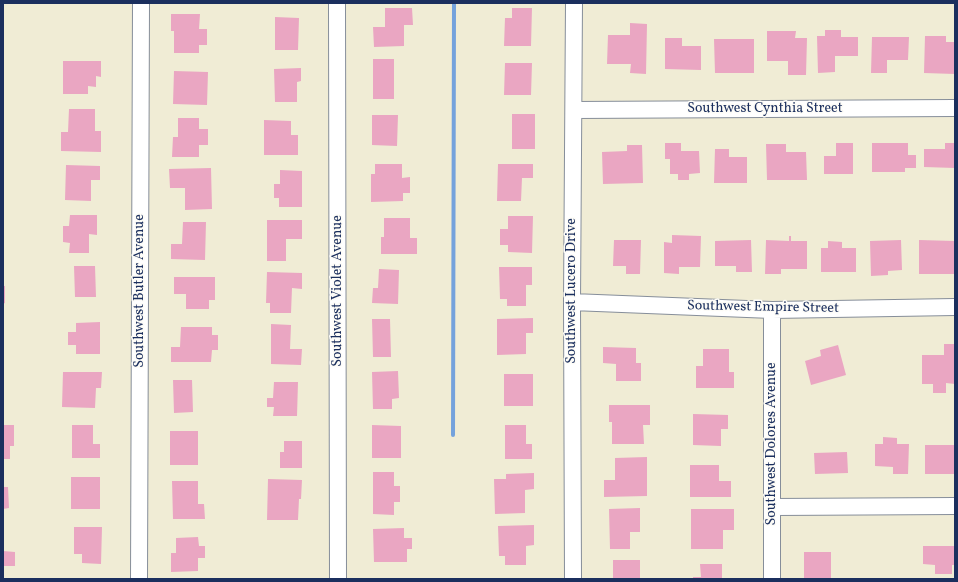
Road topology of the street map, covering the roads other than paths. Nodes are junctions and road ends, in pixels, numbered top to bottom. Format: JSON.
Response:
{"nodes":[{"id":1,"x":141,"y":3,"type":"edge"},
{"id":2,"x":337,"y":3,"type":"edge"},
{"id":3,"x":574,"y":3,"type":"edge"},
{"id":4,"x":955,"y":108,"type":"edge"},
{"id":5,"x":574,"y":110,"type":"junction"},
{"id":6,"x":572,"y":302,"type":"junction"},
{"id":7,"x":955,"y":307,"type":"edge"},
{"id":8,"x":772,"y":310,"type":"junction"},
{"id":9,"x":955,"y":506,"type":"edge"},
{"id":10,"x":773,"y":507,"type":"junction"},
{"id":11,"x":139,"y":579,"type":"edge"},
{"id":12,"x":338,"y":579,"type":"edge"},
{"id":13,"x":573,"y":579,"type":"edge"},
{"id":14,"x":772,"y":579,"type":"edge"}],
"edges":[{"from":1,"to":11,"type":"street","name":"Southwest Butler Avenue"},
{"from":2,"to":12,"type":"street","name":"Southwest Violet Avenue"},
{"from":3,"to":5,"type":"street","name":"Southwest Lucero Drive"},
{"from":4,"to":5,"type":"street","name":"Southwest Cynthia Street"},
{"from":5,"to":6,"type":"street","name":"Southwest Lucero Drive"},
{"from":6,"to":8,"type":"street","name":"Southwest Empire Street"},
{"from":6,"to":13,"type":"street","name":"Southwest Lucero Drive"},
{"from":7,"to":8,"type":"street","name":"Southwest Empire Street"},
{"from":8,"to":10,"type":"street","name":"Southwest Dolores Avenue"},
{"from":9,"to":10,"type":"street"},
{"from":10,"to":14,"type":"street","name":"Southwest Dolores Avenue"}]}
